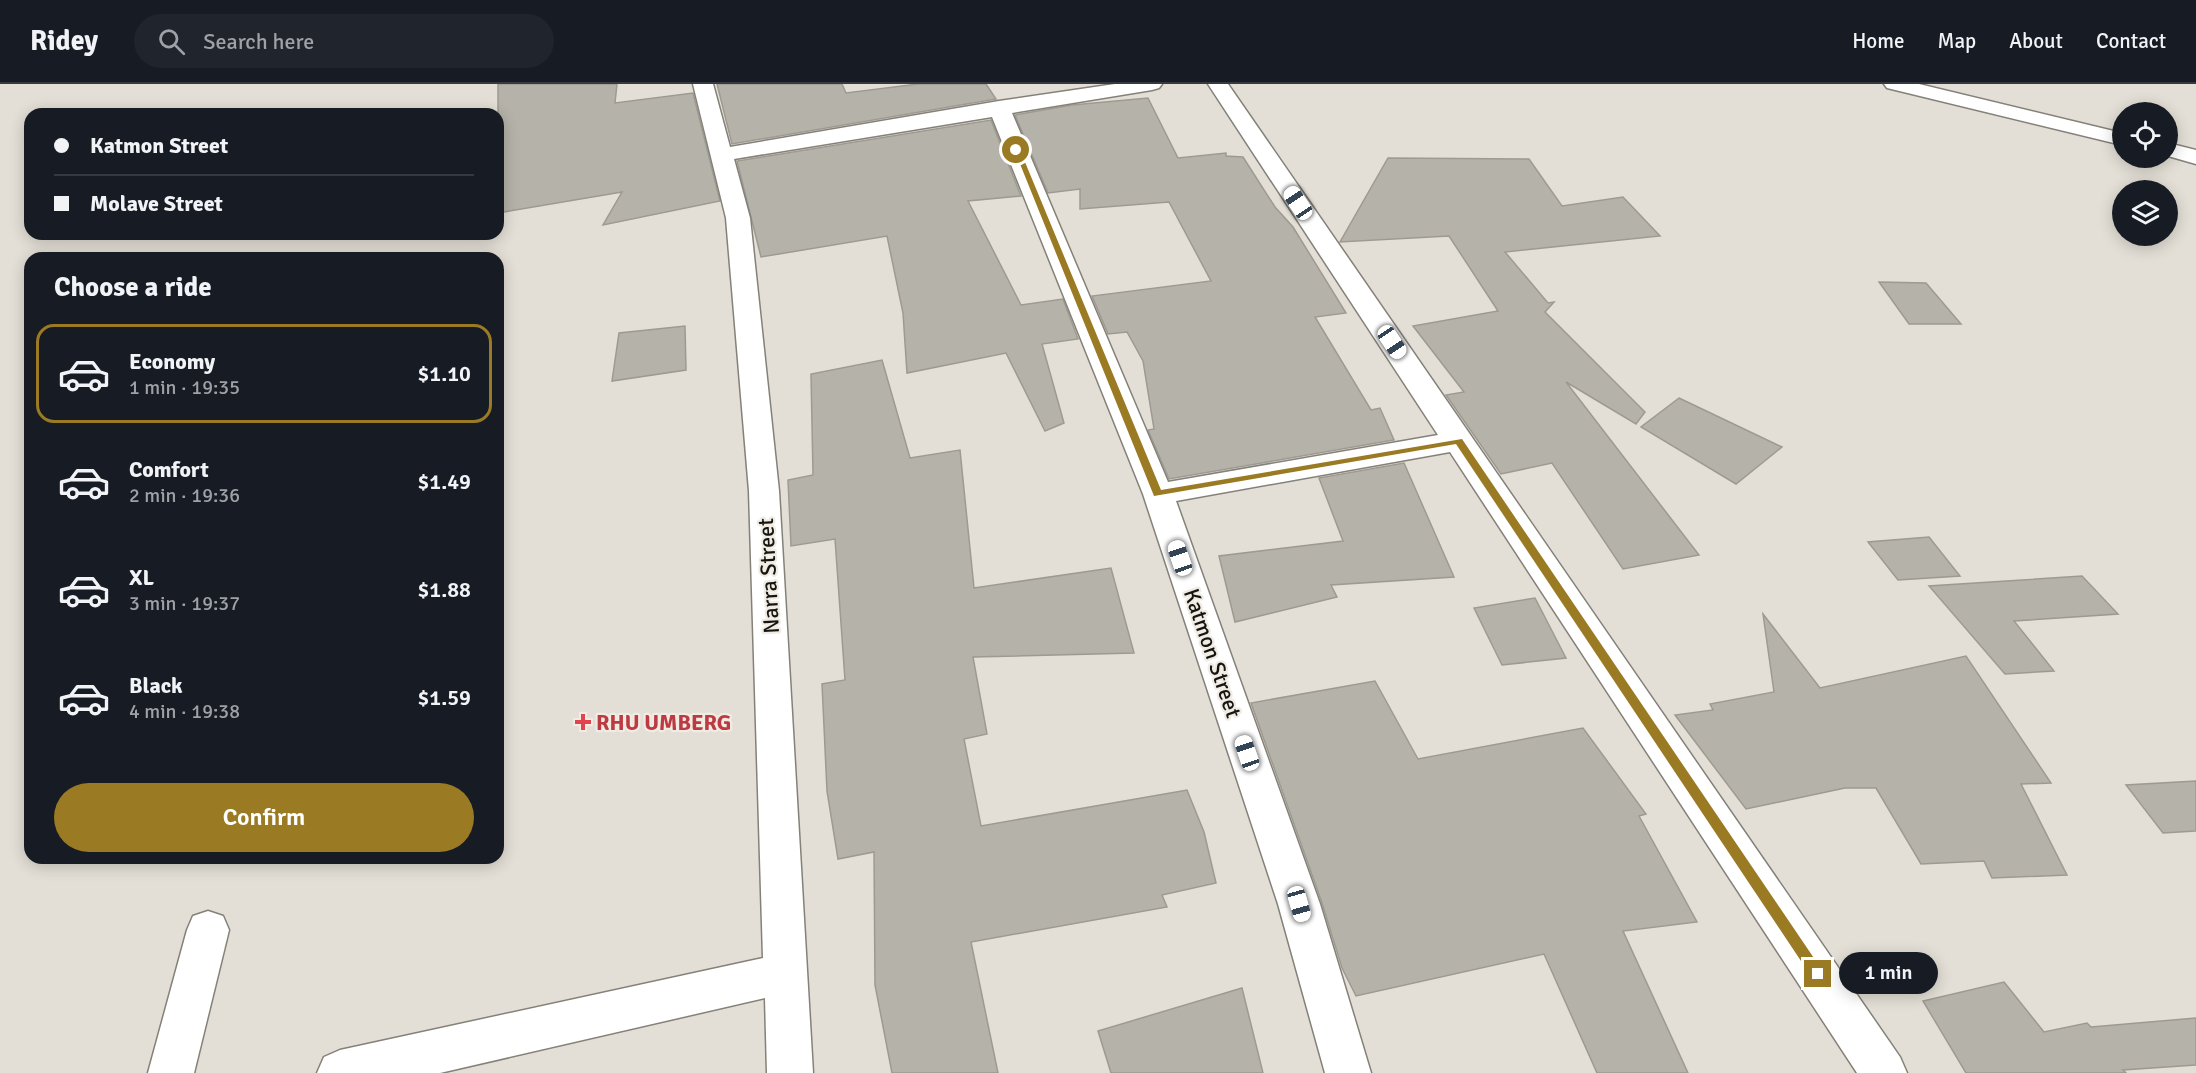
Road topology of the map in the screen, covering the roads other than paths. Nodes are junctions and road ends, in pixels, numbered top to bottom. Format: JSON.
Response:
{"nodes":[{"id":1,"x":702,"y":84,"type":"edge"},
{"id":2,"x":1152,"y":84,"type":"edge"},
{"id":3,"x":1218,"y":84,"type":"edge"},
{"id":4,"x":1894,"y":84,"type":"edge"},
{"id":5,"x":999,"y":107,"type":"junction"},
{"id":6,"x":2112,"y":137,"type":"edge"},
{"id":7,"x":2178,"y":152,"type":"edge"},
{"id":8,"x":721,"y":155,"type":"junction"},
{"id":9,"x":2196,"y":157,"type":"edge"},
{"id":10,"x":1459,"y":441,"type":"junction"},
{"id":11,"x":1158,"y":494,"type":"junction"},
{"id":12,"x":208,"y":930,"type":"dead end"},
{"id":13,"x":786,"y":973,"type":"junction"},
{"id":14,"x":171,"y":1073,"type":"edge"},
{"id":15,"x":340,"y":1073,"type":"edge"},
{"id":16,"x":790,"y":1073,"type":"edge"},
{"id":17,"x":1348,"y":1073,"type":"edge"},
{"id":18,"x":1884,"y":1073,"type":"edge"}],
"edges":[{"from":1,"to":8,"type":"street","name":"Narra Street"},
{"from":2,"to":5,"type":"street"},
{"from":3,"to":10,"type":"street"},
{"from":4,"to":6,"type":"street"},
{"from":5,"to":8,"type":"street"},
{"from":5,"to":11,"type":"street","name":"Katmon Street"},
{"from":7,"to":9,"type":"street"},
{"from":8,"to":13,"type":"street","name":"Narra Street"},
{"from":10,"to":11,"type":"street"},
{"from":10,"to":18,"type":"street"},
{"from":11,"to":17,"type":"street","name":"Katmon Street"},
{"from":12,"to":14,"type":"street"},
{"from":13,"to":15,"type":"street"},
{"from":13,"to":16,"type":"street","name":"Narra Street"}]}
